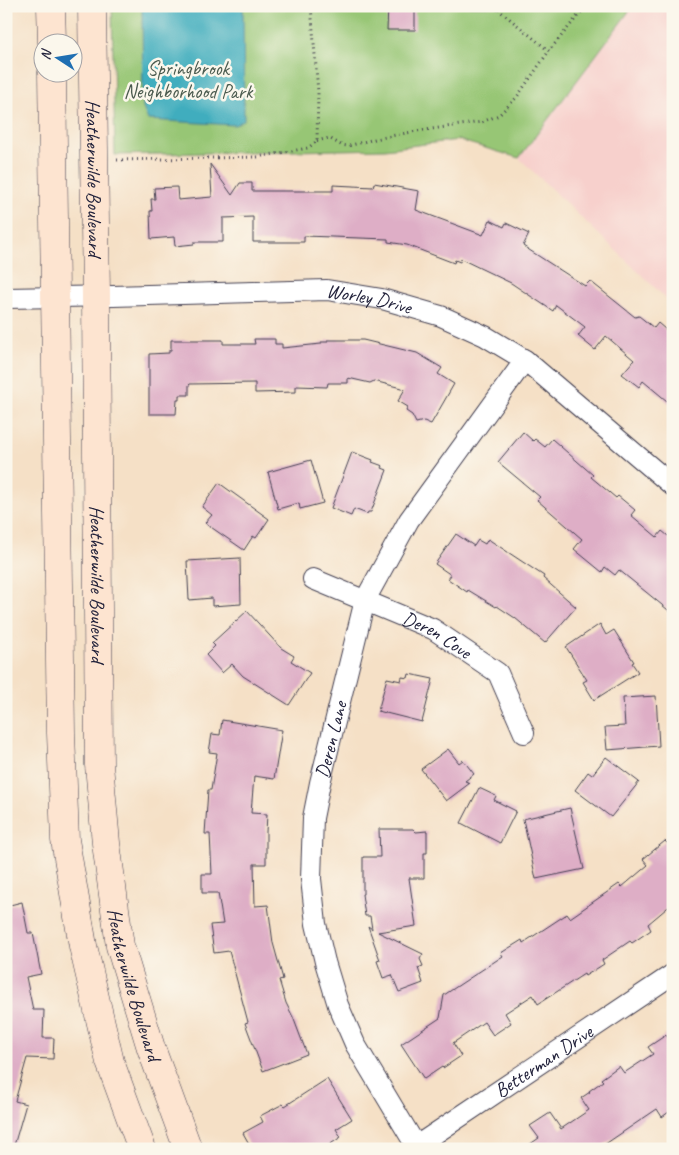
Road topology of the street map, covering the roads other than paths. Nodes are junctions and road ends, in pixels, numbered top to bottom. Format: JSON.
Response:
{"nodes":[{"id":1,"x":51,"y":6,"type":"edge"},
{"id":2,"x":92,"y":6,"type":"edge"},
{"id":3,"x":52,"y":32,"type":"edge"},
{"id":4,"x":52,"y":82,"type":"edge"},
{"id":5,"x":96,"y":296,"type":"junction"},
{"id":6,"x":6,"y":298,"type":"edge"},
{"id":7,"x":55,"y":298,"type":"junction"},
{"id":8,"x":525,"y":360,"type":"junction"},
{"id":9,"x":673,"y":486,"type":"edge"},
{"id":10,"x":313,"y":579,"type":"dead end"},
{"id":11,"x":365,"y":600,"type":"junction"},
{"id":12,"x":524,"y":733,"type":"dead end"},
{"id":13,"x":673,"y":974,"type":"edge"},
{"id":14,"x":414,"y":1147,"type":"edge"},
{"id":15,"x":142,"y":1149,"type":"edge"},
{"id":16,"x":188,"y":1149,"type":"edge"}],
"edges":[{"from":1,"to":3,"type":"main road"},
{"from":2,"to":5,"type":"main road","name":"Heatherwilde Boulevard"},
{"from":4,"to":7,"type":"main road","name":"Heatherwilde Boulevard"},
{"from":5,"to":7,"type":"street","name":"Worley Drive"},
{"from":5,"to":8,"type":"street","name":"Worley Drive"},
{"from":5,"to":16,"type":"main road","name":"Heatherwilde Boulevard"},
{"from":6,"to":7,"type":"street","name":"Worley Drive"},
{"from":7,"to":15,"type":"main road","name":"Heatherwilde Boulevard"},
{"from":8,"to":9,"type":"street","name":"Worley Drive"},
{"from":8,"to":11,"type":"street","name":"Deren Lane"},
{"from":10,"to":11,"type":"street","name":"Deren Cove"},
{"from":11,"to":12,"type":"street","name":"Deren Cove"},
{"from":11,"to":14,"type":"street","name":"Deren Lane"},
{"from":13,"to":14,"type":"street","name":"Betterman Drive"}]}
